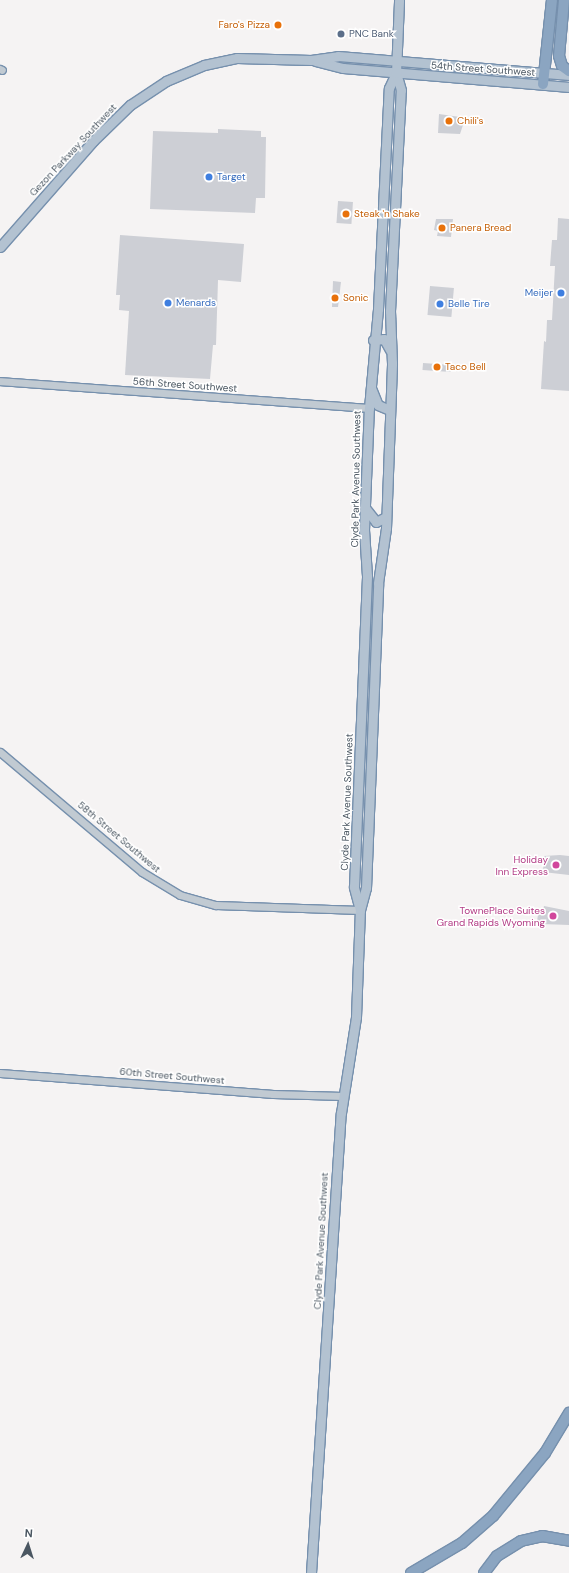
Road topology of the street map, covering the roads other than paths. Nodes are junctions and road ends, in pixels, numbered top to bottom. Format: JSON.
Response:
{"nodes":[{"id":1,"x":399,"y":0,"type":"edge"},
{"id":2,"x":552,"y":0,"type":"edge"},
{"id":3,"x":564,"y":0,"type":"edge"},
{"id":4,"x":312,"y":60,"type":"junction"},
{"id":5,"x":396,"y":61,"type":"junction"},
{"id":6,"x":569,"y":72,"type":"edge"},
{"id":7,"x":396,"y":73,"type":"junction"},
{"id":8,"x":545,"y":73,"type":"junction"},
{"id":9,"x":569,"y":75,"type":"edge"},
{"id":10,"x":543,"y":84,"type":"junction"},
{"id":11,"x":569,"y":87,"type":"edge"},
{"id":12,"x":0,"y":247,"type":"edge"},
{"id":13,"x":373,"y":340,"type":"junction"},
{"id":14,"x":393,"y":359,"type":"junction"},
{"id":15,"x":0,"y":381,"type":"edge"},
{"id":16,"x":370,"y":386,"type":"junction"},
{"id":17,"x":369,"y":408,"type":"junction"},
{"id":18,"x":390,"y":410,"type":"junction"},
{"id":19,"x":365,"y":506,"type":"junction"},
{"id":20,"x":386,"y":517,"type":"junction"},
{"id":21,"x":366,"y":603,"type":"junction"},
{"id":22,"x":377,"y":619,"type":"junction"},
{"id":23,"x":0,"y":752,"type":"edge"},
{"id":24,"x":360,"y":910,"type":"junction"},
{"id":25,"x":0,"y":1073,"type":"edge"},
{"id":26,"x":343,"y":1096,"type":"junction"},
{"id":27,"x":569,"y":1413,"type":"edge"},
{"id":28,"x":569,"y":1541,"type":"edge"},
{"id":29,"x":311,"y":1573,"type":"edge"},
{"id":30,"x":411,"y":1573,"type":"edge"},
{"id":31,"x":484,"y":1573,"type":"edge"}],
"edges":[{"from":1,"to":5,"type":"main road","name":"Clyde Park Avenue Southwest"},
{"from":2,"to":8,"type":"highway"},
{"from":3,"to":6,"type":"highway"},
{"from":4,"to":5,"type":"main road","name":"Gezon Parkway Southwest"},
{"from":4,"to":7,"type":"main road","name":"Gezon Parkway Southwest"},
{"from":4,"to":12,"type":"main road","name":"Gezon Parkway Southwest"},
{"from":5,"to":7,"type":"main road","name":"Clyde Park Avenue Southwest"},
{"from":5,"to":8,"type":"main road","name":"54th Street Southwest"},
{"from":7,"to":10,"type":"main road","name":"54th Street Southwest"},
{"from":7,"to":13,"type":"main road","name":"Clyde Park Avenue Southwest"},
{"from":7,"to":14,"type":"main road","name":"Clyde Park Avenue Southwest"},
{"from":8,"to":9,"type":"main road","name":"54th Street Southwest"},
{"from":8,"to":10,"type":"highway"},
{"from":10,"to":11,"type":"main road","name":"54th Street Southwest"},
{"from":13,"to":14,"type":"main road"},
{"from":13,"to":16,"type":"main road","name":"Clyde Park Avenue Southwest"},
{"from":14,"to":18,"type":"main road","name":"Clyde Park Avenue Southwest"},
{"from":15,"to":17,"type":"street","name":"56th Street Southwest"},
{"from":16,"to":17,"type":"main road","name":"Clyde Park Avenue Southwest"},
{"from":16,"to":18,"type":"main road"},
{"from":17,"to":19,"type":"main road","name":"Clyde Park Avenue Southwest"},
{"from":18,"to":20,"type":"main road","name":"Clyde Park Avenue Southwest"},
{"from":19,"to":20,"type":"main road"},
{"from":19,"to":21,"type":"main road","name":"Clyde Park Avenue Southwest"},
{"from":20,"to":22,"type":"main road","name":"Clyde Park Avenue Southwest"},
{"from":21,"to":22,"type":"main road"},
{"from":21,"to":24,"type":"main road","name":"Clyde Park Avenue Southwest"},
{"from":22,"to":24,"type":"main road","name":"Clyde Park Avenue Southwest"},
{"from":23,"to":24,"type":"street","name":"58th Street Southwest"},
{"from":24,"to":26,"type":"main road","name":"Clyde Park Avenue Southwest"},
{"from":25,"to":26,"type":"street","name":"60th Street Southwest"},
{"from":26,"to":29,"type":"main road","name":"Clyde Park Avenue Southwest"},
{"from":27,"to":30,"type":"highway"},
{"from":28,"to":31,"type":"highway"}]}
